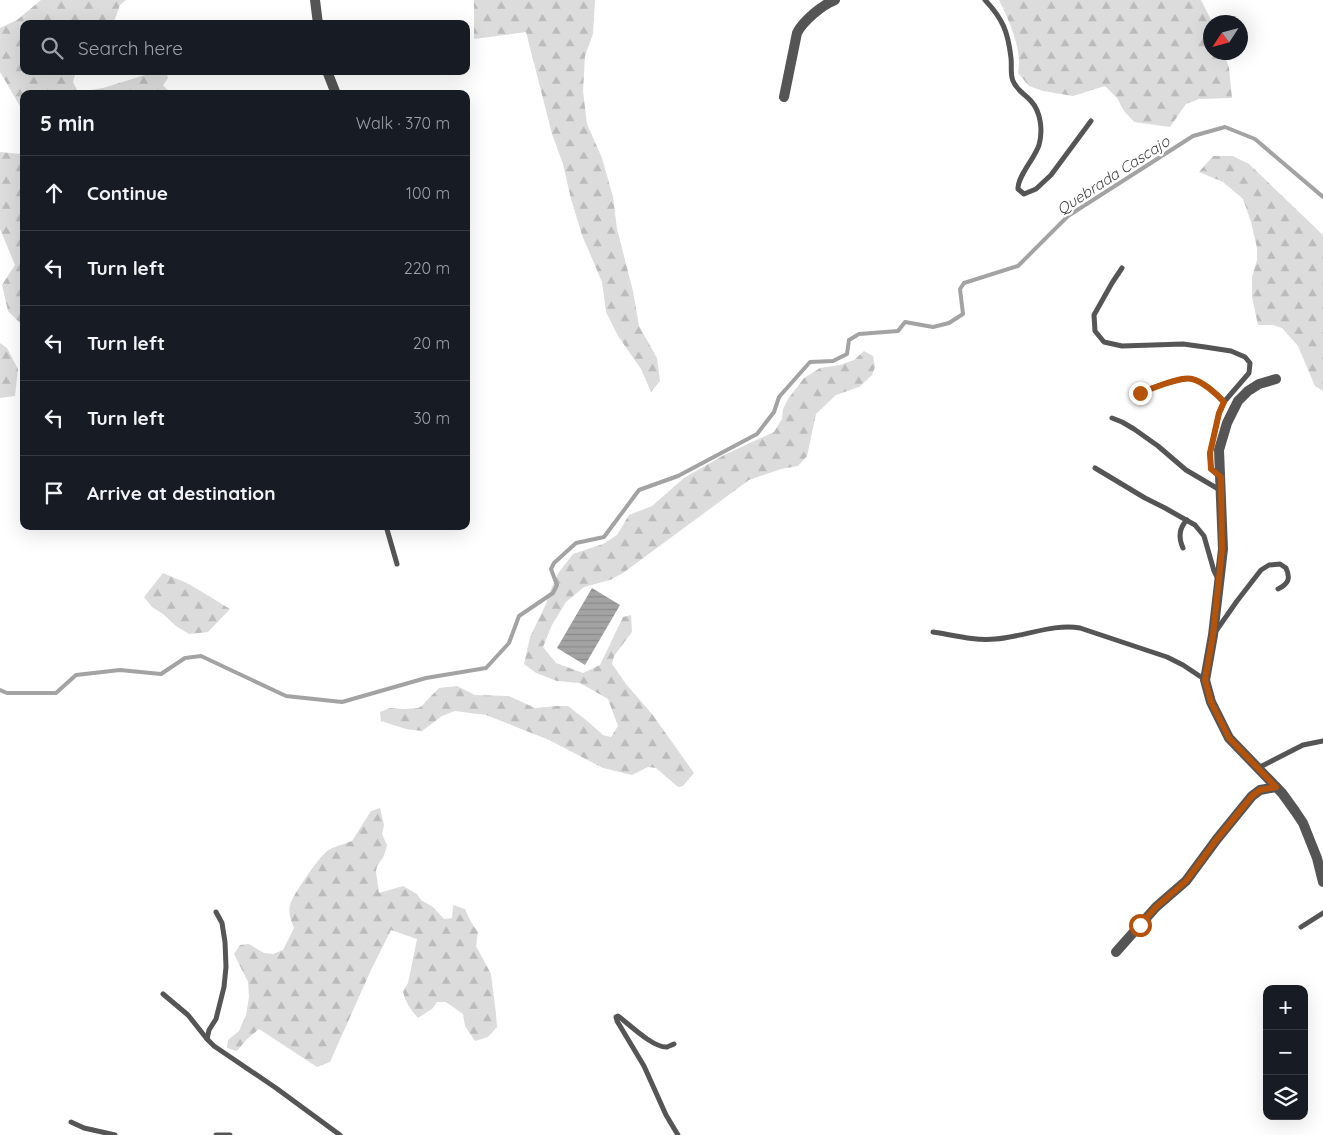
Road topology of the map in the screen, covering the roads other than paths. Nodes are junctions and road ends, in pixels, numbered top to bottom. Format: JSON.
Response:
{"nodes":[{"id":1,"x":315,"y":0,"type":"edge"},
{"id":2,"x":835,"y":0,"type":"edge"},
{"id":3,"x":985,"y":0,"type":"edge"},
{"id":4,"x":318,"y":20,"type":"edge"},
{"id":5,"x":329,"y":75,"type":"edge"},
{"id":6,"x":334,"y":90,"type":"edge"},
{"id":7,"x":784,"y":97,"type":"dead end"},
{"id":8,"x":1091,"y":121,"type":"dead end"},
{"id":9,"x":1122,"y":268,"type":"dead end"},
{"id":10,"x":1276,"y":379,"type":"dead end"},
{"id":11,"x":1140,"y":393,"type":"dead end"},
{"id":12,"x":1224,"y":402,"type":"junction"},
{"id":13,"x":1112,"y":418,"type":"dead end"},
{"id":14,"x":1095,"y":468,"type":"dead end"},
{"id":15,"x":1221,"y":477,"type":"junction"},
{"id":16,"x":1221,"y":491,"type":"junction"},
{"id":17,"x":1188,"y":520,"type":"junction"},
{"id":18,"x":387,"y":530,"type":"edge"},
{"id":19,"x":1183,"y":548,"type":"dead end"},
{"id":20,"x":397,"y":564,"type":"dead end"},
{"id":21,"x":1220,"y":582,"type":"junction"},
{"id":22,"x":1278,"y":589,"type":"dead end"},
{"id":23,"x":933,"y":632,"type":"dead end"},
{"id":24,"x":1213,"y":635,"type":"junction"},
{"id":25,"x":1205,"y":680,"type":"junction"},
{"id":26,"x":1323,"y":741,"type":"edge"},
{"id":27,"x":1258,"y":768,"type":"junction"},
{"id":28,"x":1276,"y":787,"type":"junction"},
{"id":29,"x":1323,"y":882,"type":"edge"},
{"id":30,"x":216,"y":912,"type":"dead end"},
{"id":31,"x":1323,"y":913,"type":"edge"},
{"id":32,"x":1301,"y":927,"type":"dead end"},
{"id":33,"x":1116,"y":952,"type":"dead end"},
{"id":34,"x":163,"y":994,"type":"dead end"},
{"id":35,"x":207,"y":1039,"type":"junction"},
{"id":36,"x":674,"y":1044,"type":"dead end"},
{"id":37,"x":72,"y":1122,"type":"dead end"},
{"id":38,"x":115,"y":1135,"type":"edge"},
{"id":39,"x":216,"y":1135,"type":"edge"},
{"id":40,"x":230,"y":1135,"type":"edge"},
{"id":41,"x":340,"y":1135,"type":"edge"},
{"id":42,"x":678,"y":1135,"type":"edge"}],
"edges":[{"from":1,"to":4,"type":"street"},
{"from":2,"to":7,"type":"street"},
{"from":3,"to":8,"type":"lane"},
{"from":5,"to":6,"type":"street"},
{"from":9,"to":12,"type":"lane"},
{"from":10,"to":15,"type":"street"},
{"from":11,"to":12,"type":"lane"},
{"from":12,"to":15,"type":"lane"},
{"from":13,"to":16,"type":"lane"},
{"from":14,"to":17,"type":"lane"},
{"from":15,"to":16,"type":"street"},
{"from":16,"to":21,"type":"street"},
{"from":17,"to":19,"type":"lane"},
{"from":17,"to":21,"type":"lane"},
{"from":18,"to":20,"type":"lane"},
{"from":21,"to":24,"type":"street"},
{"from":22,"to":24,"type":"lane"},
{"from":23,"to":25,"type":"lane"},
{"from":24,"to":25,"type":"street"},
{"from":25,"to":27,"type":"street"},
{"from":26,"to":27,"type":"lane"},
{"from":27,"to":28,"type":"street"},
{"from":28,"to":29,"type":"street"},
{"from":28,"to":33,"type":"street"},
{"from":30,"to":35,"type":"lane"},
{"from":31,"to":32,"type":"lane"},
{"from":34,"to":35,"type":"lane"},
{"from":35,"to":41,"type":"lane"},
{"from":36,"to":42,"type":"lane"},
{"from":37,"to":38,"type":"lane"},
{"from":39,"to":40,"type":"lane"}]}
